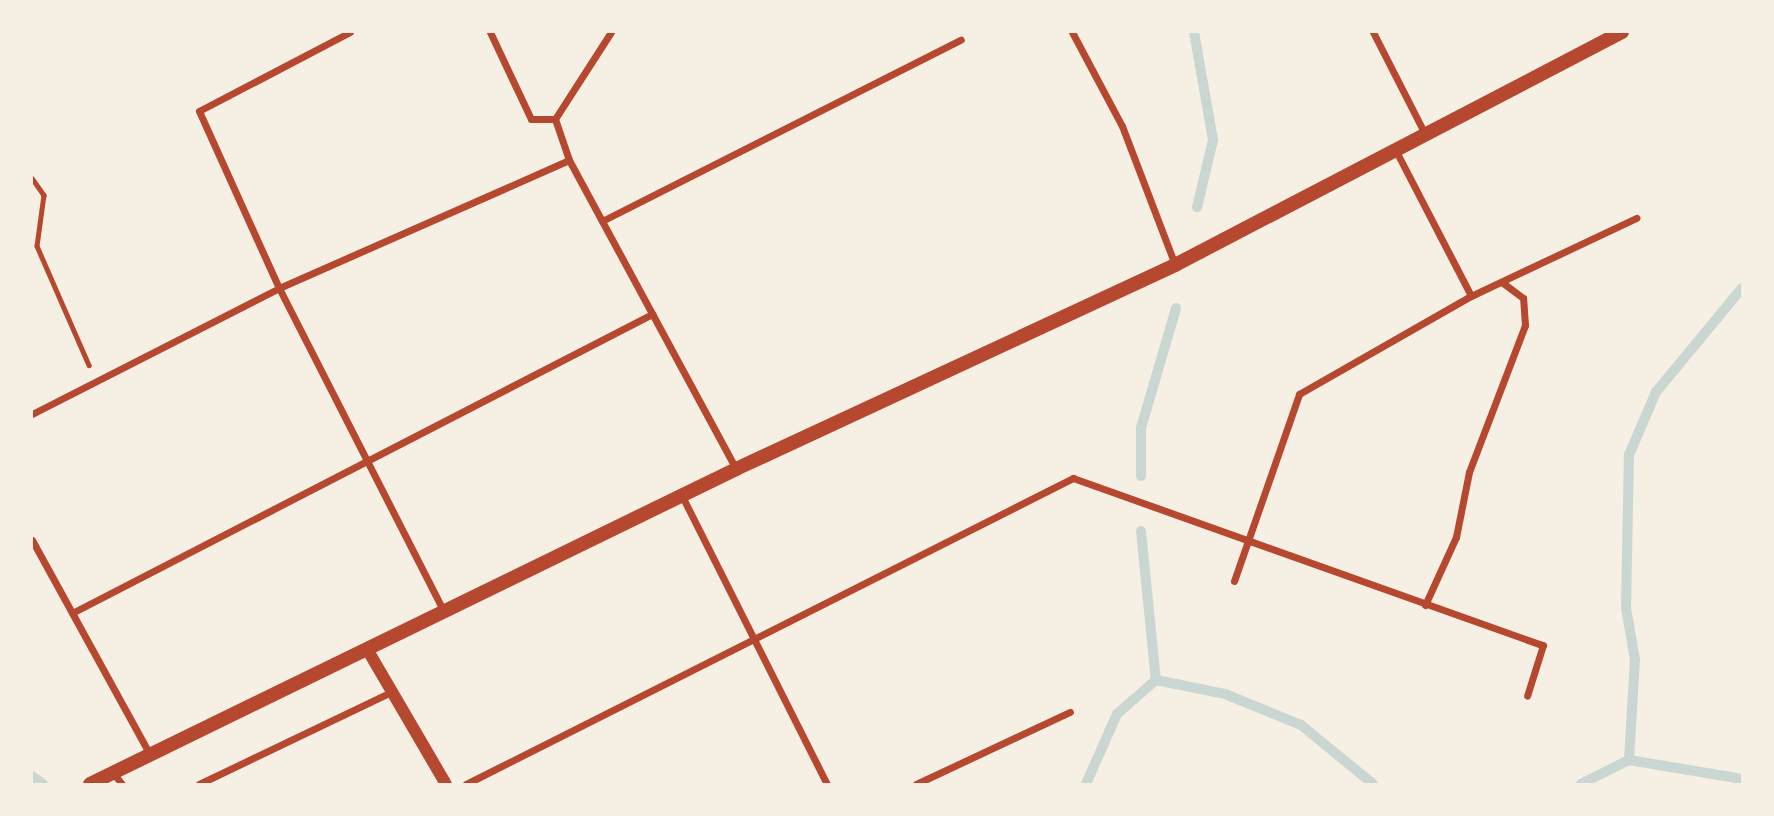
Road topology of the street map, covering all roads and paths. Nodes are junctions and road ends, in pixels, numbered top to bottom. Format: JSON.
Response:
{"nodes":[{"id":1,"x":350,"y":32,"type":"edge"},
{"id":2,"x":490,"y":32,"type":"edge"},
{"id":3,"x":611,"y":32,"type":"edge"},
{"id":4,"x":1072,"y":32,"type":"edge"},
{"id":5,"x":1373,"y":32,"type":"edge"},
{"id":6,"x":1614,"y":33,"type":"edge"},
{"id":7,"x":961,"y":40,"type":"dead end"},
{"id":8,"x":555,"y":119,"type":"junction"},
{"id":9,"x":1426,"y":136,"type":"junction"},
{"id":10,"x":1397,"y":153,"type":"junction"},
{"id":11,"x":569,"y":160,"type":"junction"},
{"id":12,"x":32,"y":178,"type":"edge"},
{"id":13,"x":1636,"y":218,"type":"dead end"},
{"id":14,"x":602,"y":221,"type":"junction"},
{"id":15,"x":1175,"y":265,"type":"junction"},
{"id":16,"x":1502,"y":282,"type":"junction"},
{"id":17,"x":279,"y":288,"type":"junction"},
{"id":18,"x":1471,"y":296,"type":"junction"},
{"id":19,"x":652,"y":314,"type":"junction"},
{"id":20,"x":95,"y":380,"type":"junction"},
{"id":21,"x":32,"y":414,"type":"edge"},
{"id":22,"x":366,"y":459,"type":"junction"},
{"id":23,"x":736,"y":469,"type":"junction"},
{"id":24,"x":683,"y":498,"type":"junction"},
{"id":25,"x":32,"y":540,"type":"edge"},
{"id":26,"x":1247,"y":540,"type":"junction"},
{"id":27,"x":1234,"y":581,"type":"dead end"},
{"id":28,"x":1425,"y":605,"type":"junction"},
{"id":29,"x":443,"y":610,"type":"junction"},
{"id":30,"x":72,"y":613,"type":"junction"},
{"id":31,"x":753,"y":641,"type":"junction"},
{"id":32,"x":367,"y":649,"type":"junction"},
{"id":33,"x":393,"y":691,"type":"junction"},
{"id":34,"x":1527,"y":696,"type":"dead end"},
{"id":35,"x":1070,"y":712,"type":"dead end"},
{"id":36,"x":149,"y":754,"type":"junction"},
{"id":37,"x":113,"y":772,"type":"junction"},
{"id":38,"x":90,"y":785,"type":"edge"},
{"id":39,"x":122,"y":785,"type":"edge"},
{"id":40,"x":198,"y":785,"type":"edge"},
{"id":41,"x":446,"y":785,"type":"edge"},
{"id":42,"x":466,"y":785,"type":"edge"},
{"id":43,"x":827,"y":785,"type":"edge"},
{"id":44,"x":916,"y":785,"type":"edge"}],
"edges":[{"from":1,"to":17,"type":"street"},
{"from":2,"to":8,"type":"street"},
{"from":3,"to":8,"type":"street"},
{"from":4,"to":15,"type":"street"},
{"from":5,"to":9,"type":"street"},
{"from":6,"to":9,"type":"main road"},
{"from":7,"to":14,"type":"street"},
{"from":8,"to":11,"type":"street"},
{"from":9,"to":10,"type":"main road"},
{"from":10,"to":15,"type":"main road"},
{"from":10,"to":18,"type":"street"},
{"from":11,"to":14,"type":"street"},
{"from":11,"to":17,"type":"street"},
{"from":12,"to":20,"type":"path"},
{"from":13,"to":16,"type":"street"},
{"from":14,"to":19,"type":"street"},
{"from":15,"to":23,"type":"main road"},
{"from":16,"to":18,"type":"street"},
{"from":16,"to":28,"type":"street"},
{"from":17,"to":20,"type":"street"},
{"from":17,"to":22,"type":"street"},
{"from":18,"to":26,"type":"street"},
{"from":19,"to":22,"type":"street"},
{"from":19,"to":23,"type":"street"},
{"from":20,"to":21,"type":"street"},
{"from":22,"to":29,"type":"street"},
{"from":22,"to":30,"type":"street"},
{"from":23,"to":24,"type":"main road"},
{"from":24,"to":29,"type":"main road"},
{"from":24,"to":31,"type":"street"},
{"from":25,"to":30,"type":"street"},
{"from":26,"to":27,"type":"street"},
{"from":26,"to":28,"type":"street"},
{"from":26,"to":31,"type":"street"},
{"from":28,"to":34,"type":"street"},
{"from":29,"to":32,"type":"main road"},
{"from":30,"to":36,"type":"street"},
{"from":31,"to":42,"type":"street"},
{"from":31,"to":43,"type":"street"},
{"from":32,"to":33,"type":"street"},
{"from":32,"to":36,"type":"main road"},
{"from":33,"to":40,"type":"street"},
{"from":33,"to":41,"type":"street"},
{"from":35,"to":44,"type":"street"},
{"from":36,"to":37,"type":"main road"},
{"from":37,"to":38,"type":"main road"},
{"from":37,"to":39,"type":"street"}]}
